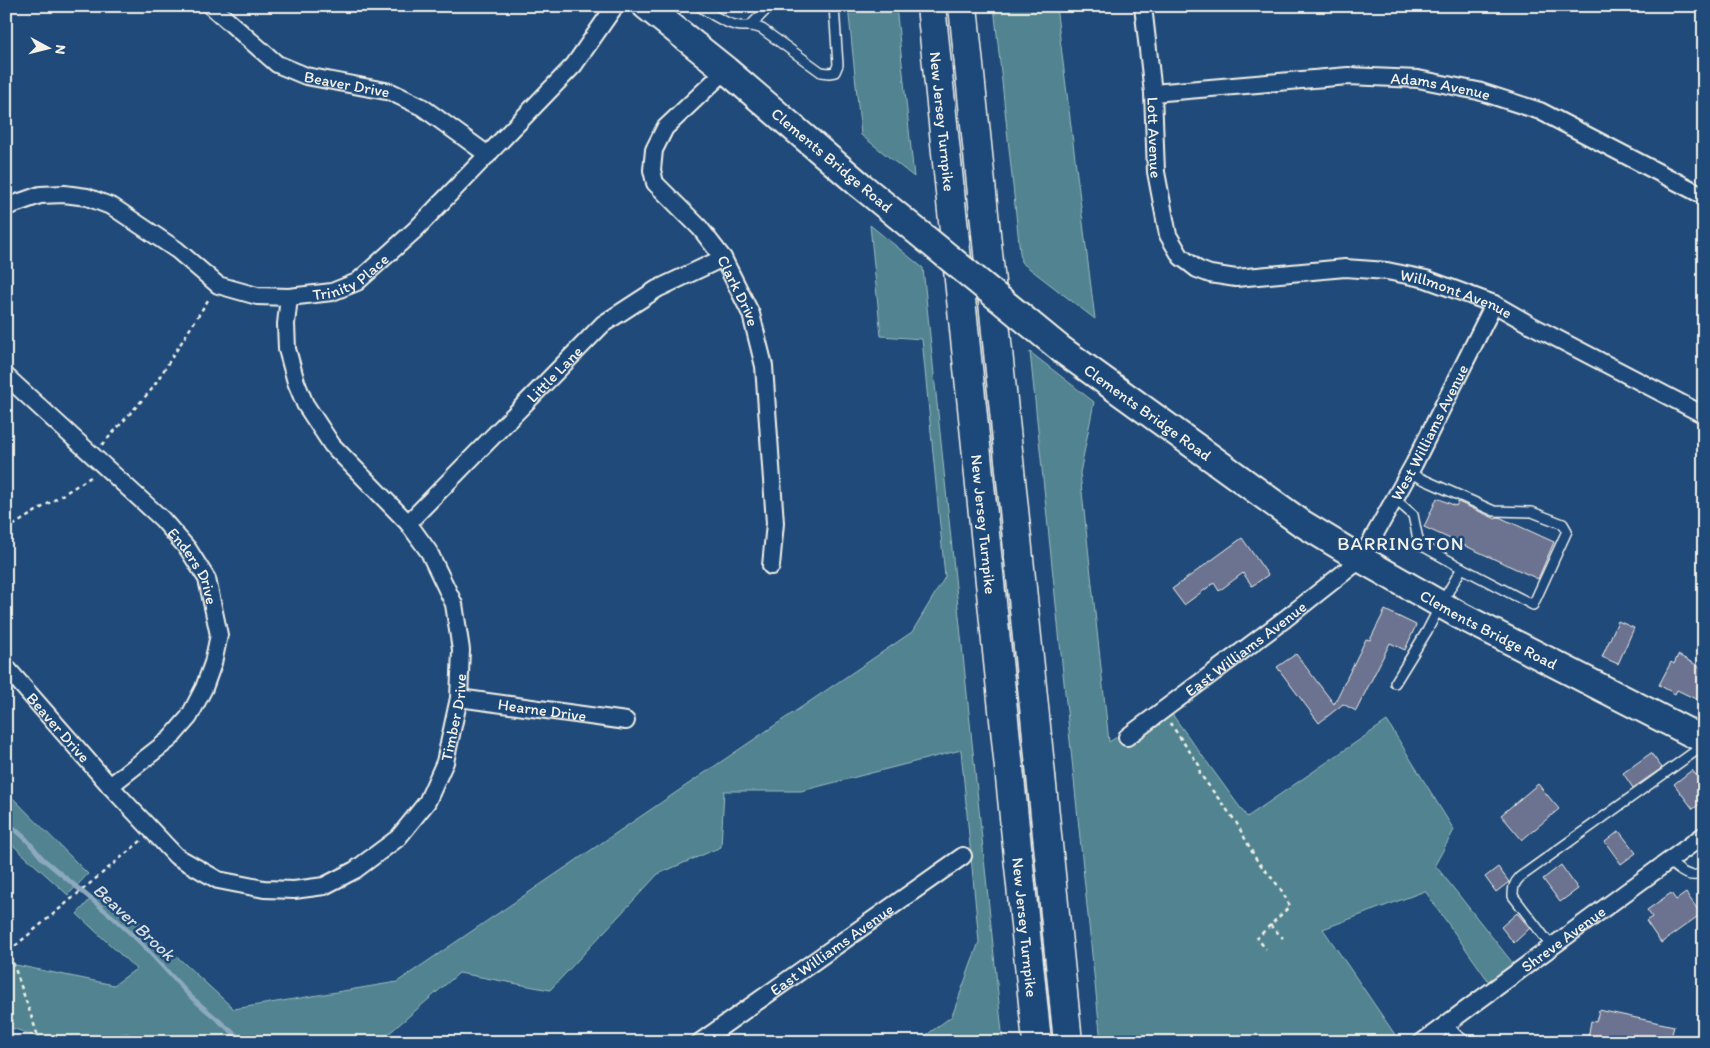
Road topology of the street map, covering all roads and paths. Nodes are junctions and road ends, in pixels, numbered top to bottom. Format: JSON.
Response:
{"nodes":[{"id":1,"x":211,"y":6,"type":"edge"},
{"id":2,"x":614,"y":6,"type":"edge"},
{"id":3,"x":646,"y":6,"type":"edge"},
{"id":4,"x":699,"y":6,"type":"edge"},
{"id":5,"x":770,"y":6,"type":"edge"},
{"id":6,"x":834,"y":6,"type":"edge"},
{"id":7,"x":931,"y":6,"type":"edge"},
{"id":8,"x":962,"y":6,"type":"edge"},
{"id":9,"x":1143,"y":6,"type":"edge"},
{"id":10,"x":752,"y":24,"type":"junction"},
{"id":11,"x":726,"y":70,"type":"junction"},
{"id":12,"x":1152,"y":93,"type":"junction"},
{"id":13,"x":488,"y":154,"type":"junction"},
{"id":14,"x":1704,"y":196,"type":"edge"},
{"id":15,"x":6,"y":206,"type":"edge"},
{"id":16,"x":723,"y":258,"type":"junction"},
{"id":17,"x":1188,"y":262,"type":"joint"},
{"id":18,"x":218,"y":285,"type":"junction"},
{"id":19,"x":289,"y":298,"type":"junction"},
{"id":20,"x":1494,"y":304,"type":"junction"},
{"id":21,"x":6,"y":376,"type":"edge"},
{"id":22,"x":1704,"y":415,"type":"edge"},
{"id":23,"x":93,"y":456,"type":"junction"},
{"id":24,"x":106,"y":468,"type":"junction"},
{"id":25,"x":1409,"y":474,"type":"junction"},
{"id":26,"x":1395,"y":499,"type":"junction"},
{"id":27,"x":408,"y":523,"type":"junction"},
{"id":28,"x":6,"y":530,"type":"edge"},
{"id":29,"x":1361,"y":559,"type":"junction"},
{"id":30,"x":772,"y":566,"type":"dead end"},
{"id":31,"x":1462,"y":568,"type":"junction"},
{"id":32,"x":1440,"y":604,"type":"junction"},
{"id":33,"x":6,"y":667,"type":"edge"},
{"id":34,"x":1395,"y":683,"type":"dead end"},
{"id":35,"x":459,"y":698,"type":"junction"},
{"id":36,"x":626,"y":721,"type":"dead end"},
{"id":37,"x":1169,"y":721,"type":"dead end"},
{"id":38,"x":1127,"y":737,"type":"dead end"},
{"id":39,"x":1704,"y":740,"type":"edge"},
{"id":40,"x":1704,"y":745,"type":"edge"},
{"id":41,"x":110,"y":786,"type":"junction"},
{"id":42,"x":153,"y":831,"type":"junction"},
{"id":43,"x":1704,"y":835,"type":"edge"},
{"id":44,"x":962,"y":856,"type":"dead end"},
{"id":45,"x":1668,"y":861,"type":"junction"},
{"id":46,"x":1704,"y":874,"type":"edge"},
{"id":47,"x":1270,"y":925,"type":"junction"},
{"id":48,"x":1283,"y":938,"type":"dead end"},
{"id":49,"x":1552,"y":947,"type":"junction"},
{"id":50,"x":1266,"y":949,"type":"dead end"},
{"id":51,"x":1447,"y":1024,"type":"junction"},
{"id":52,"x":40,"y":1042,"type":"edge"},
{"id":53,"x":700,"y":1042,"type":"edge"},
{"id":54,"x":1037,"y":1042,"type":"edge"},
{"id":55,"x":1068,"y":1042,"type":"edge"},
{"id":56,"x":1422,"y":1042,"type":"edge"},
{"id":57,"x":1467,"y":1042,"type":"edge"}],
"edges":[{"from":1,"to":13,"type":"street","name":"Beaver Drive"},
{"from":2,"to":13,"type":"street","name":"Trinity Place"},
{"from":3,"to":11,"type":"main road","name":"Clements Bridge Road"},
{"from":4,"to":10,"type":"lane"},
{"from":5,"to":10,"type":"lane"},
{"from":6,"to":10,"type":"lane"},
{"from":7,"to":54,"type":"highway","name":"New Jersey Turnpike"},
{"from":8,"to":55,"type":"highway","name":"New Jersey Turnpike"},
{"from":9,"to":12,"type":"street","name":"Lott Avenue"},
{"from":11,"to":16,"type":"street","name":"Clark Drive"},
{"from":11,"to":29,"type":"main road","name":"Clements Bridge Road","bridge":true},
{"from":12,"to":14,"type":"street","name":"Adams Avenue"},
{"from":12,"to":17,"type":"street","name":"Lott Avenue"},
{"from":13,"to":19,"type":"street","name":"Trinity Place"},
{"from":15,"to":18,"type":"street","name":"Trinity Place"},
{"from":16,"to":27,"type":"street","name":"Little Lane"},
{"from":16,"to":30,"type":"street","name":"Clark Drive"},
{"from":17,"to":20,"type":"street","name":"Willmont Avenue"},
{"from":18,"to":19,"type":"street","name":"Trinity Place"},
{"from":18,"to":23,"type":"path"},
{"from":19,"to":27,"type":"street","name":"Timber Drive"},
{"from":20,"to":22,"type":"street","name":"Willmont Avenue"},
{"from":20,"to":25,"type":"street","name":"West Williams Avenue"},
{"from":21,"to":23,"type":"street","name":"Enders Drive"},
{"from":23,"to":24,"type":"street","name":"Enders Drive"},
{"from":24,"to":28,"type":"path"},
{"from":24,"to":41,"type":"street","name":"Enders Drive"},
{"from":25,"to":26,"type":"street","name":"West Williams Avenue"},
{"from":25,"to":31,"type":"lane"},
{"from":26,"to":29,"type":"street","name":"West Williams Avenue"},
{"from":26,"to":31,"type":"lane"},
{"from":27,"to":35,"type":"street","name":"Timber Drive"},
{"from":29,"to":32,"type":"main road","name":"Clements Bridge Road"},
{"from":29,"to":38,"type":"street","name":"East Williams Avenue"},
{"from":31,"to":32,"type":"lane"},
{"from":32,"to":34,"type":"lane"},
{"from":32,"to":39,"type":"main road","name":"Clements Bridge Road"},
{"from":33,"to":41,"type":"street","name":"Beaver Drive"},
{"from":35,"to":36,"type":"street","name":"Hearne Drive"},
{"from":35,"to":42,"type":"street","name":"Timber Drive"},
{"from":37,"to":47,"type":"path"},
{"from":40,"to":49,"type":"lane"},
{"from":41,"to":42,"type":"street","name":"Timber Drive"},
{"from":42,"to":52,"type":"path"},
{"from":43,"to":45,"type":"street","name":"Shreve Avenue"},
{"from":44,"to":53,"type":"street","name":"East Williams Avenue"},
{"from":45,"to":46,"type":"lane"},
{"from":45,"to":49,"type":"street","name":"Shreve Avenue"},
{"from":47,"to":48,"type":"path"},
{"from":47,"to":50,"type":"path"},
{"from":49,"to":51,"type":"street","name":"Shreve Avenue"},
{"from":51,"to":56,"type":"street","name":"Shreve Avenue"},
{"from":51,"to":57,"type":"lane"}]}
